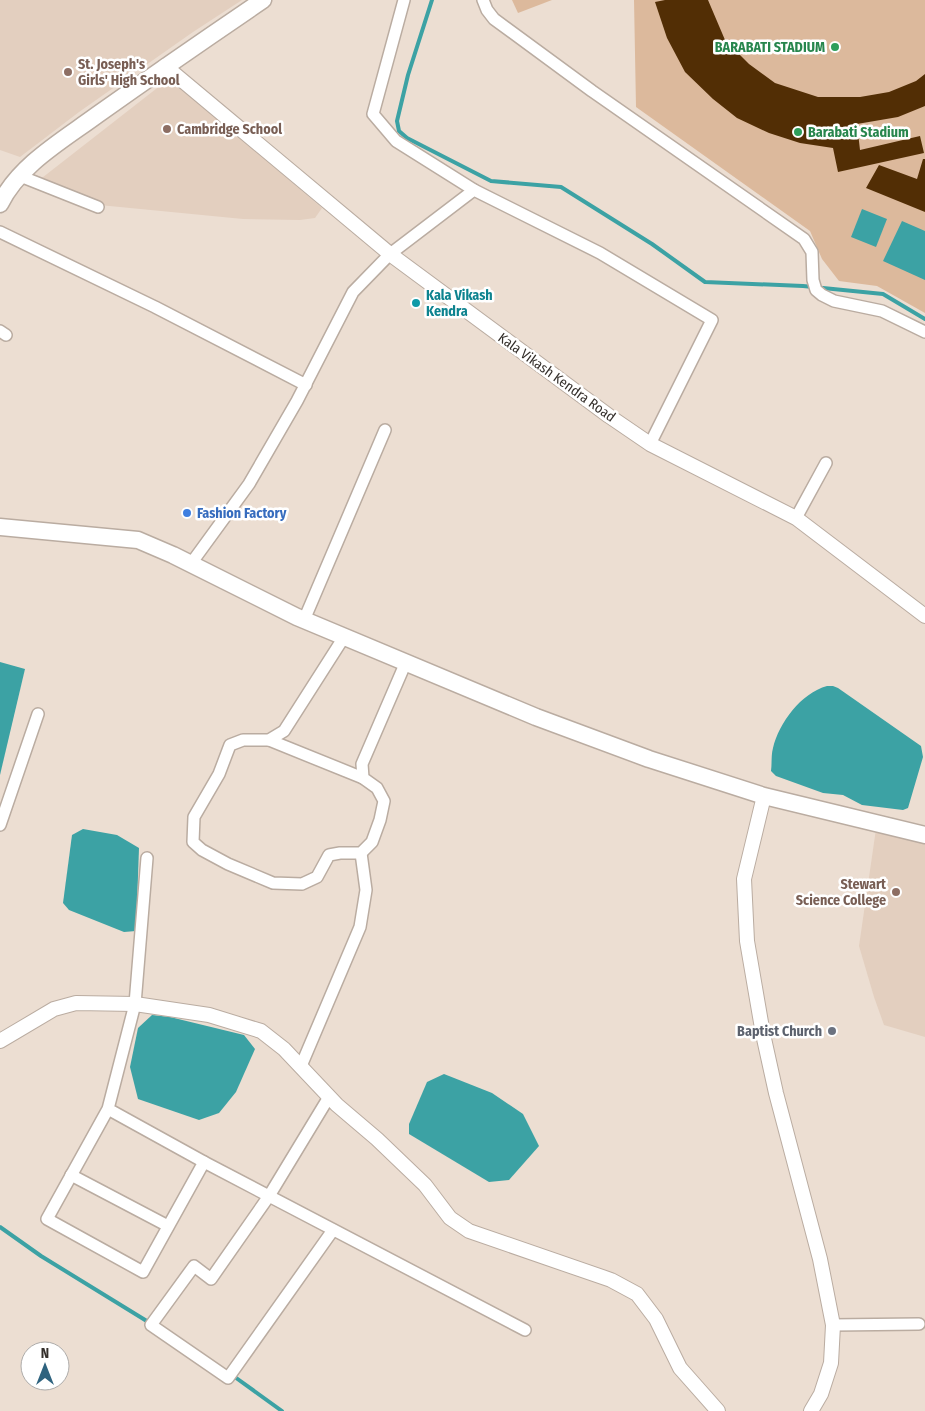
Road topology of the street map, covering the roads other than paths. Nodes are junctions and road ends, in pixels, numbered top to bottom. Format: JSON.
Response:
{"nodes":[{"id":1,"x":263,"y":0,"type":"edge"},
{"id":2,"x":404,"y":0,"type":"edge"},
{"id":3,"x":483,"y":0,"type":"edge"},
{"id":4,"x":165,"y":66,"type":"junction"},
{"id":5,"x":20,"y":176,"type":"junction"},
{"id":6,"x":474,"y":190,"type":"junction"},
{"id":7,"x":0,"y":204,"type":"edge"},
{"id":8,"x":98,"y":207,"type":"dead end"},
{"id":9,"x":0,"y":232,"type":"edge"},
{"id":10,"x":390,"y":254,"type":"junction"},
{"id":11,"x":925,"y":332,"type":"edge"},
{"id":12,"x":306,"y":385,"type":"junction"},
{"id":13,"x":385,"y":430,"type":"dead end"},
{"id":14,"x":650,"y":444,"type":"junction"},
{"id":15,"x":826,"y":463,"type":"dead end"},
{"id":16,"x":796,"y":518,"type":"junction"},
{"id":17,"x":0,"y":527,"type":"edge"},
{"id":18,"x":190,"y":565,"type":"junction"},
{"id":19,"x":925,"y":616,"type":"edge"},
{"id":20,"x":304,"y":620,"type":"junction"},
{"id":21,"x":344,"y":637,"type":"junction"},
{"id":22,"x":406,"y":662,"type":"junction"},
{"id":23,"x":38,"y":714,"type":"dead end"},
{"id":24,"x":269,"y":740,"type":"junction"},
{"id":25,"x":363,"y":778,"type":"junction"},
{"id":26,"x":764,"y":796,"type":"junction"},
{"id":27,"x":0,"y":825,"type":"edge"},
{"id":28,"x":925,"y":835,"type":"edge"},
{"id":29,"x":361,"y":853,"type":"junction"},
{"id":30,"x":147,"y":858,"type":"dead end"},
{"id":31,"x":135,"y":1004,"type":"junction"},
{"id":32,"x":0,"y":1041,"type":"edge"},
{"id":33,"x":300,"y":1066,"type":"junction"},
{"id":34,"x":329,"y":1097,"type":"junction"},
{"id":35,"x":108,"y":1109,"type":"junction"},
{"id":36,"x":204,"y":1162,"type":"junction"},
{"id":37,"x":71,"y":1175,"type":"junction"},
{"id":38,"x":269,"y":1196,"type":"junction"},
{"id":39,"x":168,"y":1226,"type":"junction"},
{"id":40,"x":332,"y":1230,"type":"junction"},
{"id":41,"x":833,"y":1325,"type":"junction"},
{"id":42,"x":923,"y":1325,"type":"edge"},
{"id":43,"x":525,"y":1330,"type":"dead end"},
{"id":44,"x":718,"y":1411,"type":"edge"},
{"id":45,"x":811,"y":1411,"type":"edge"}],
"edges":[{"from":1,"to":4,"type":"main road"},
{"from":2,"to":6,"type":"street"},
{"from":3,"to":11,"type":"street"},
{"from":4,"to":5,"type":"main road"},
{"from":4,"to":10,"type":"street","name":"Kala Vikash Kendra Road"},
{"from":5,"to":7,"type":"main road"},
{"from":5,"to":8,"type":"street"},
{"from":6,"to":10,"type":"street"},
{"from":6,"to":14,"type":"street"},
{"from":9,"to":12,"type":"street"},
{"from":10,"to":12,"type":"street"},
{"from":10,"to":14,"type":"street","name":"Kala Vikash Kendra Road"},
{"from":12,"to":18,"type":"street"},
{"from":13,"to":20,"type":"street"},
{"from":14,"to":16,"type":"street","name":"Kala Vikash Kendra Road"},
{"from":15,"to":16,"type":"street"},
{"from":16,"to":19,"type":"street","name":"Kala Vikash Kendra Road"},
{"from":17,"to":18,"type":"main road"},
{"from":18,"to":20,"type":"main road"},
{"from":20,"to":21,"type":"main road"},
{"from":21,"to":22,"type":"main road"},
{"from":21,"to":24,"type":"street"},
{"from":22,"to":25,"type":"street"},
{"from":22,"to":26,"type":"main road"},
{"from":23,"to":27,"type":"street"},
{"from":24,"to":25,"type":"street"},
{"from":24,"to":29,"type":"street"},
{"from":25,"to":29,"type":"street"},
{"from":26,"to":28,"type":"main road"},
{"from":26,"to":41,"type":"street"},
{"from":29,"to":33,"type":"street"},
{"from":30,"to":31,"type":"street"},
{"from":31,"to":32,"type":"street"},
{"from":31,"to":33,"type":"street"},
{"from":31,"to":35,"type":"street"},
{"from":33,"to":34,"type":"street"},
{"from":34,"to":38,"type":"street"},
{"from":34,"to":44,"type":"street"},
{"from":35,"to":36,"type":"street"},
{"from":35,"to":37,"type":"street"},
{"from":36,"to":38,"type":"street"},
{"from":36,"to":39,"type":"street"},
{"from":37,"to":39,"type":"street"},
{"from":37,"to":39,"type":"street"},
{"from":38,"to":40,"type":"street"},
{"from":38,"to":40,"type":"street"},
{"from":40,"to":43,"type":"street"},
{"from":41,"to":42,"type":"street"},
{"from":41,"to":45,"type":"street"}]}
